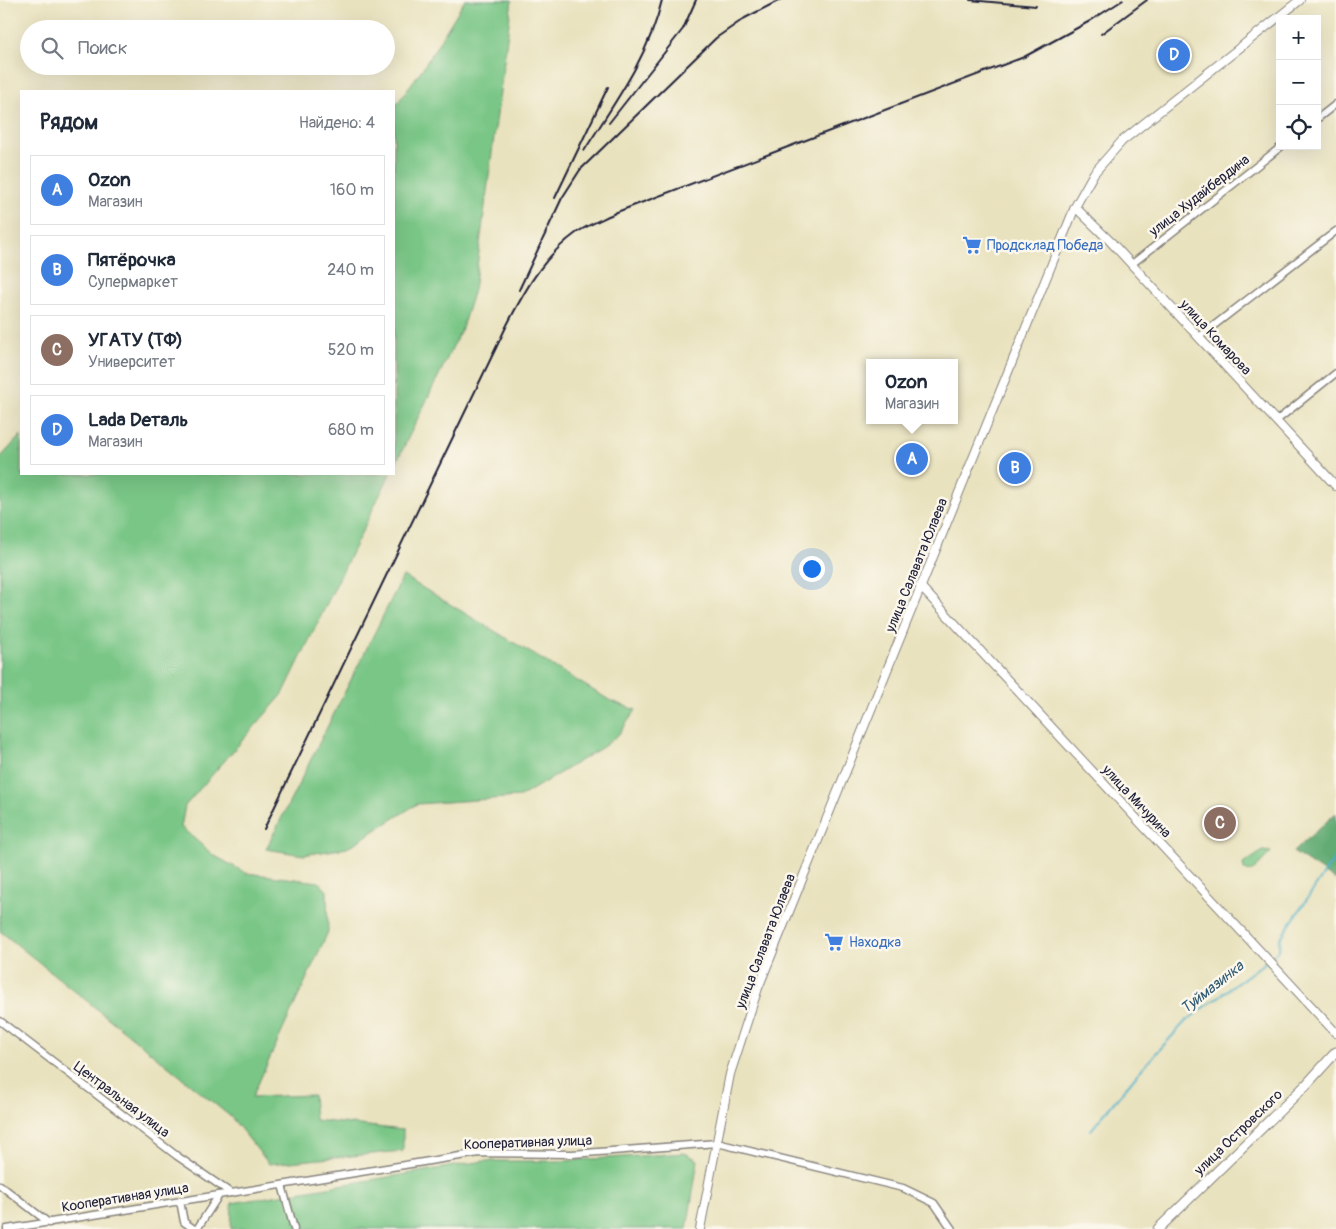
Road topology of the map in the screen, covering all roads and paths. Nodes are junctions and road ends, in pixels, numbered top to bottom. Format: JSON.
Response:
{"nodes":[{"id":1,"x":1300,"y":0,"type":"edge"},
{"id":2,"x":1336,"y":104,"type":"edge"},
{"id":3,"x":1321,"y":116,"type":"edge"},
{"id":4,"x":1277,"y":150,"type":"edge"},
{"id":5,"x":1075,"y":207,"type":"junction"},
{"id":6,"x":1336,"y":231,"type":"edge"},
{"id":7,"x":1132,"y":264,"type":"junction"},
{"id":8,"x":1199,"y":337,"type":"junction"},
{"id":9,"x":1336,"y":373,"type":"edge"},
{"id":10,"x":1276,"y":421,"type":"junction"},
{"id":11,"x":1336,"y":486,"type":"edge"},
{"id":12,"x":920,"y":586,"type":"junction"},
{"id":13,"x":0,"y":1021,"type":"edge"},
{"id":14,"x":1336,"y":1033,"type":"edge"},
{"id":15,"x":1336,"y":1052,"type":"edge"},
{"id":16,"x":717,"y":1143,"type":"junction"},
{"id":17,"x":0,"y":1185,"type":"edge"},
{"id":18,"x":282,"y":1185,"type":"junction"},
{"id":19,"x":231,"y":1193,"type":"junction"},
{"id":20,"x":219,"y":1195,"type":"junction"},
{"id":21,"x":180,"y":1201,"type":"junction"},
{"id":22,"x":49,"y":1223,"type":"junction"},
{"id":23,"x":7,"y":1229,"type":"edge"},
{"id":24,"x":195,"y":1229,"type":"edge"},
{"id":25,"x":294,"y":1229,"type":"edge"},
{"id":26,"x":700,"y":1229,"type":"edge"},
{"id":27,"x":952,"y":1229,"type":"edge"},
{"id":28,"x":1158,"y":1229,"type":"edge"}],
"edges":[{"from":1,"to":5,"type":"street","name":"улица Салавата Юлаева"},
{"from":2,"to":3,"type":"street"},
{"from":4,"to":7,"type":"street","name":"улица Худайбердина"},
{"from":5,"to":7,"type":"street","name":"улица Комарова"},
{"from":5,"to":12,"type":"street","name":"улица Салавата Юлаева"},
{"from":6,"to":8,"type":"street"},
{"from":7,"to":8,"type":"street","name":"улица Комарова"},
{"from":8,"to":10,"type":"street","name":"улица Комарова"},
{"from":9,"to":10,"type":"street"},
{"from":10,"to":11,"type":"street","name":"улица Комарова"},
{"from":12,"to":14,"type":"street","name":"улица Мичурина"},
{"from":12,"to":16,"type":"street","name":"улица Салавата Юлаева"},
{"from":13,"to":19,"type":"street","name":"Центральная улица"},
{"from":15,"to":28,"type":"main road","name":"улица Островского"},
{"from":16,"to":18,"type":"street","name":"Кооперативная улица"},
{"from":16,"to":26,"type":"street","name":"улица Салавата Юлаева"},
{"from":16,"to":27,"type":"street","name":"Кооперативная улица"},
{"from":17,"to":22,"type":"street"},
{"from":18,"to":19,"type":"street","name":"Кооперативная улица"},
{"from":18,"to":25,"type":"street"},
{"from":19,"to":20,"type":"street","name":"Кооперативная улица"},
{"from":20,"to":21,"type":"street","name":"Кооперативная улица"},
{"from":20,"to":24,"type":"street"},
{"from":21,"to":22,"type":"street","name":"Кооперативная улица"},
{"from":21,"to":24,"type":"street"},
{"from":22,"to":23,"type":"street","name":"Кооперативная улица"}]}
